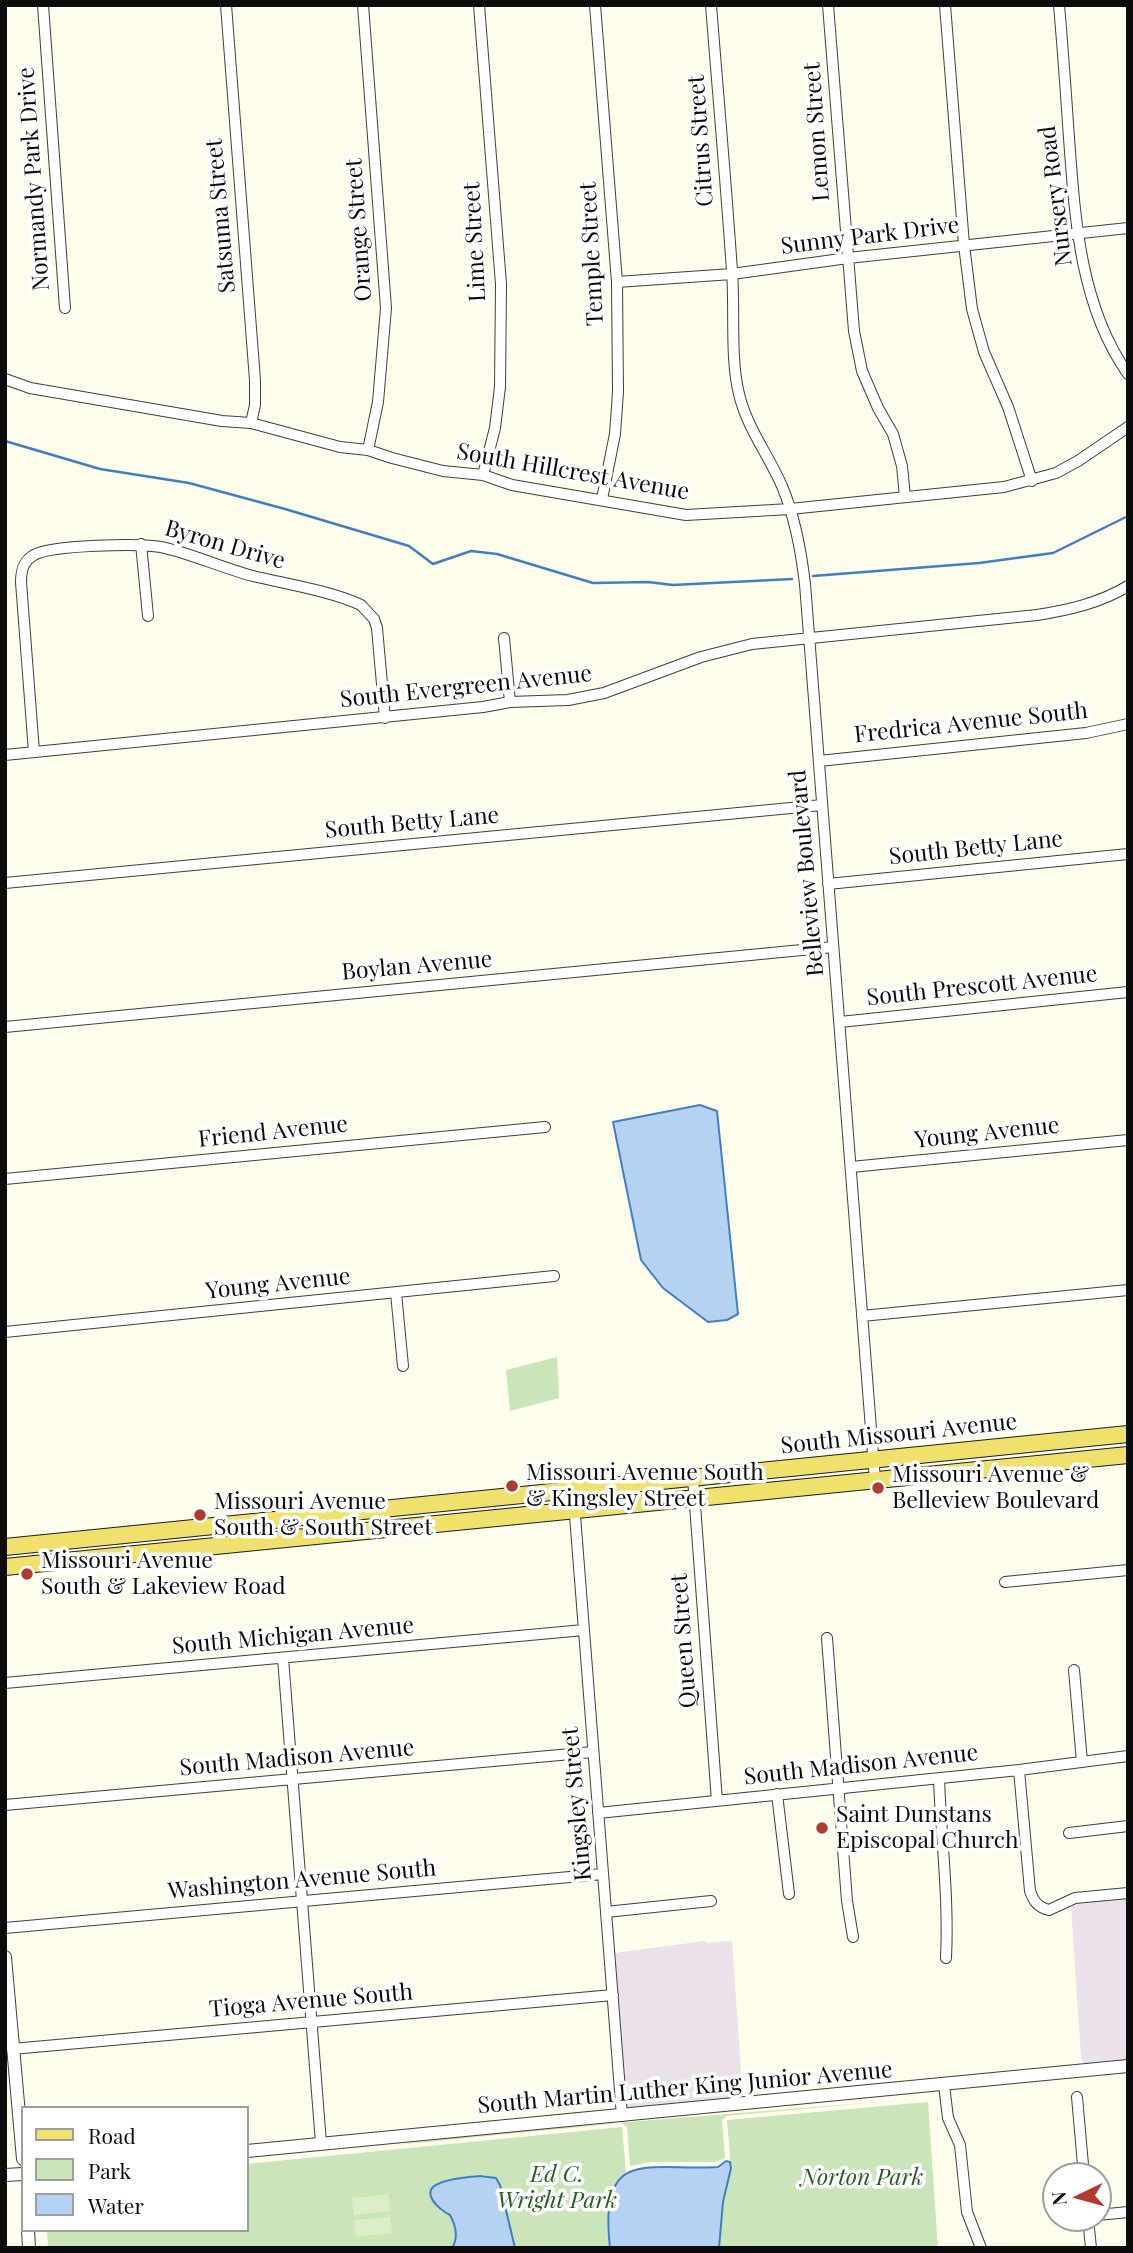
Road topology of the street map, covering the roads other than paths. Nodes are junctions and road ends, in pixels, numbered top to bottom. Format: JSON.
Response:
{"nodes":[{"id":1,"x":43,"y":5,"type":"edge"},
{"id":2,"x":226,"y":5,"type":"edge"},
{"id":3,"x":363,"y":5,"type":"edge"},
{"id":4,"x":479,"y":5,"type":"edge"},
{"id":5,"x":595,"y":5,"type":"edge"},
{"id":6,"x":711,"y":5,"type":"edge"},
{"id":7,"x":828,"y":5,"type":"edge"},
{"id":8,"x":945,"y":5,"type":"edge"},
{"id":9,"x":1059,"y":5,"type":"edge"},
{"id":10,"x":1128,"y":228,"type":"edge"},
{"id":11,"x":1078,"y":234,"type":"junction"},
{"id":12,"x":964,"y":245,"type":"junction"},
{"id":13,"x":848,"y":258,"type":"junction"},
{"id":14,"x":732,"y":274,"type":"junction"},
{"id":15,"x":617,"y":282,"type":"junction"},
{"id":16,"x":65,"y":308,"type":"dead end"},
{"id":17,"x":1128,"y":374,"type":"edge"},
{"id":18,"x":5,"y":379,"type":"edge"},
{"id":19,"x":251,"y":423,"type":"junction"},
{"id":20,"x":1128,"y":427,"type":"edge"},
{"id":21,"x":368,"y":450,"type":"junction"},
{"id":22,"x":483,"y":475,"type":"junction"},
{"id":23,"x":1032,"y":481,"type":"junction"},
{"id":24,"x":905,"y":497,"type":"junction"},
{"id":25,"x":602,"y":499,"type":"junction"},
{"id":26,"x":790,"y":509,"type":"junction"},
{"id":27,"x":141,"y":544,"type":"junction"},
{"id":28,"x":1128,"y":586,"type":"edge"},
{"id":29,"x":148,"y":616,"type":"dead end"},
{"id":30,"x":504,"y":638,"type":"dead end"},
{"id":31,"x":809,"y":638,"type":"junction"},
{"id":32,"x":510,"y":702,"type":"junction"},
{"id":33,"x":385,"y":718,"type":"junction"},
{"id":34,"x":1128,"y":724,"type":"edge"},
{"id":35,"x":34,"y":752,"type":"junction"},
{"id":36,"x":5,"y":755,"type":"edge"},
{"id":37,"x":819,"y":761,"type":"junction"},
{"id":38,"x":822,"y":805,"type":"junction"},
{"id":39,"x":1128,"y":854,"type":"edge"},
{"id":40,"x":5,"y":883,"type":"edge"},
{"id":41,"x":828,"y":884,"type":"junction"},
{"id":42,"x":833,"y":947,"type":"junction"},
{"id":43,"x":1128,"y":992,"type":"edge"},
{"id":44,"x":840,"y":1022,"type":"junction"},
{"id":45,"x":5,"y":1027,"type":"edge"},
{"id":46,"x":545,"y":1127,"type":"dead end"},
{"id":47,"x":1128,"y":1140,"type":"edge"},
{"id":48,"x":851,"y":1167,"type":"junction"},
{"id":49,"x":5,"y":1179,"type":"edge"},
{"id":50,"x":554,"y":1276,"type":"dead end"},
{"id":51,"x":1128,"y":1290,"type":"edge"},
{"id":52,"x":396,"y":1293,"type":"junction"},
{"id":53,"x":862,"y":1316,"type":"junction"},
{"id":54,"x":5,"y":1332,"type":"edge"},
{"id":55,"x":402,"y":1366,"type":"dead end"},
{"id":56,"x":1128,"y":1434,"type":"edge"},
{"id":57,"x":1128,"y":1455,"type":"edge"},
{"id":58,"x":873,"y":1460,"type":"junction"},
{"id":59,"x":693,"y":1478,"type":"junction"},
{"id":60,"x":875,"y":1480,"type":"junction"},
{"id":61,"x":573,"y":1490,"type":"junction"},
{"id":62,"x":694,"y":1499,"type":"junction"},
{"id":63,"x":574,"y":1510,"type":"junction"},
{"id":64,"x":5,"y":1547,"type":"edge"},
{"id":65,"x":5,"y":1567,"type":"edge"},
{"id":66,"x":1128,"y":1570,"type":"edge"},
{"id":67,"x":1005,"y":1582,"type":"dead end"},
{"id":68,"x":584,"y":1630,"type":"junction"},
{"id":69,"x":827,"y":1638,"type":"dead end"},
{"id":70,"x":283,"y":1658,"type":"junction"},
{"id":71,"x":1074,"y":1670,"type":"dead end"},
{"id":72,"x":5,"y":1683,"type":"edge"},
{"id":73,"x":593,"y":1752,"type":"junction"},
{"id":74,"x":1128,"y":1756,"type":"edge"},
{"id":75,"x":1082,"y":1762,"type":"junction"},
{"id":76,"x":1019,"y":1770,"type":"junction"},
{"id":77,"x":939,"y":1778,"type":"junction"},
{"id":78,"x":292,"y":1780,"type":"junction"},
{"id":79,"x":839,"y":1789,"type":"junction"},
{"id":80,"x":777,"y":1794,"type":"junction"},
{"id":81,"x":717,"y":1801,"type":"junction"},
{"id":82,"x":5,"y":1805,"type":"edge"},
{"id":83,"x":598,"y":1813,"type":"junction"},
{"id":84,"x":1128,"y":1826,"type":"edge"},
{"id":85,"x":1069,"y":1833,"type":"dead end"},
{"id":86,"x":603,"y":1874,"type":"junction"},
{"id":87,"x":1128,"y":1893,"type":"edge"},
{"id":88,"x":789,"y":1894,"type":"dead end"},
{"id":89,"x":302,"y":1901,"type":"junction"},
{"id":90,"x":711,"y":1901,"type":"dead end"},
{"id":91,"x":606,"y":1912,"type":"junction"},
{"id":92,"x":5,"y":1928,"type":"edge"},
{"id":93,"x":853,"y":1937,"type":"dead end"},
{"id":94,"x":5,"y":1957,"type":"edge"},
{"id":95,"x":946,"y":1958,"type":"dead end"},
{"id":96,"x":613,"y":1995,"type":"junction"},
{"id":97,"x":311,"y":2022,"type":"junction"},
{"id":98,"x":12,"y":2049,"type":"junction"},
{"id":99,"x":1128,"y":2066,"type":"edge"},
{"id":100,"x":944,"y":2085,"type":"junction"},
{"id":101,"x":1077,"y":2097,"type":"dead end"},
{"id":102,"x":622,"y":2116,"type":"junction"},
{"id":103,"x":21,"y":2139,"type":"edge"},
{"id":104,"x":321,"y":2143,"type":"junction"},
{"id":105,"x":248,"y":2151,"type":"edge"},
{"id":106,"x":1083,"y":2162,"type":"edge"},
{"id":107,"x":981,"y":2248,"type":"edge"}],
"edges":[{"from":1,"to":16,"type":"street","name":"Normandy Park Drive"},
{"from":2,"to":19,"type":"street","name":"Satsuma Street"},
{"from":3,"to":21,"type":"street","name":"Orange Street"},
{"from":4,"to":22,"type":"street","name":"Lime Street"},
{"from":5,"to":15,"type":"street","name":"Temple Street"},
{"from":6,"to":14,"type":"street","name":"Citrus Street"},
{"from":7,"to":13,"type":"street","name":"Lemon Street"},
{"from":8,"to":12,"type":"street"},
{"from":9,"to":11,"type":"street","name":"Nursery Road"},
{"from":10,"to":11,"type":"street","name":"Sunny Park Drive"},
{"from":11,"to":12,"type":"street","name":"Sunny Park Drive"},
{"from":11,"to":17,"type":"street","name":"Nursery Road"},
{"from":12,"to":13,"type":"street","name":"Sunny Park Drive"},
{"from":12,"to":23,"type":"street"},
{"from":13,"to":14,"type":"street","name":"Sunny Park Drive"},
{"from":13,"to":24,"type":"street","name":"Lemon Street"},
{"from":14,"to":15,"type":"street","name":"Sunny Park Drive"},
{"from":14,"to":26,"type":"street","name":"Belleview Boulevard"},
{"from":15,"to":25,"type":"street","name":"Temple Street"},
{"from":18,"to":19,"type":"street","name":"South Hillcrest Avenue"},
{"from":19,"to":21,"type":"street","name":"South Hillcrest Avenue"},
{"from":20,"to":23,"type":"street","name":"South Hillcrest Avenue"},
{"from":21,"to":22,"type":"street","name":"South Hillcrest Avenue"},
{"from":22,"to":25,"type":"street","name":"South Hillcrest Avenue"},
{"from":23,"to":24,"type":"street","name":"South Hillcrest Avenue"},
{"from":24,"to":26,"type":"street","name":"South Hillcrest Avenue"},
{"from":25,"to":26,"type":"street","name":"South Hillcrest Avenue"},
{"from":26,"to":31,"type":"street","name":"Belleview Boulevard"},
{"from":27,"to":29,"type":"street"},
{"from":27,"to":33,"type":"street","name":"Byron Drive"},
{"from":27,"to":35,"type":"street","name":"Byron Drive"},
{"from":28,"to":31,"type":"street","name":"South Evergreen Avenue"},
{"from":30,"to":32,"type":"street"},
{"from":31,"to":32,"type":"street","name":"South Evergreen Avenue"},
{"from":31,"to":37,"type":"street","name":"Belleview Boulevard"},
{"from":32,"to":33,"type":"street","name":"South Evergreen Avenue"},
{"from":33,"to":35,"type":"street","name":"South Evergreen Avenue"},
{"from":34,"to":37,"type":"street","name":"Fredrica Avenue South"},
{"from":35,"to":36,"type":"street","name":"South Evergreen Avenue"},
{"from":37,"to":38,"type":"street","name":"Belleview Boulevard"},
{"from":38,"to":40,"type":"street","name":"South Betty Lane"},
{"from":38,"to":41,"type":"street","name":"Belleview Boulevard"},
{"from":39,"to":41,"type":"street","name":"South Betty Lane"},
{"from":41,"to":42,"type":"street","name":"Belleview Boulevard"},
{"from":42,"to":44,"type":"street","name":"Belleview Boulevard"},
{"from":42,"to":45,"type":"street","name":"Boylan Avenue"},
{"from":43,"to":44,"type":"street","name":"South Prescott Avenue"},
{"from":44,"to":48,"type":"street","name":"Belleview Boulevard"},
{"from":46,"to":49,"type":"street","name":"Friend Avenue"},
{"from":47,"to":48,"type":"street","name":"Young Avenue"},
{"from":48,"to":53,"type":"street","name":"Belleview Boulevard"},
{"from":50,"to":52,"type":"street","name":"Young Avenue"},
{"from":51,"to":53,"type":"street"},
{"from":52,"to":54,"type":"street","name":"Young Avenue"},
{"from":52,"to":55,"type":"street"},
{"from":53,"to":58,"type":"street","name":"Belleview Boulevard"},
{"from":56,"to":58,"type":"main road","name":"South Missouri Avenue"},
{"from":57,"to":60,"type":"main road","name":"South Missouri Avenue"},
{"from":58,"to":59,"type":"main road","name":"South Missouri Avenue"},
{"from":58,"to":60,"type":"street","name":"Belleview Boulevard"},
{"from":59,"to":61,"type":"main road","name":"South Missouri Avenue"},
{"from":59,"to":62,"type":"street","name":"Queen Street"},
{"from":60,"to":62,"type":"main road","name":"South Missouri Avenue"},
{"from":61,"to":63,"type":"street","name":"Kingsley Street"},
{"from":61,"to":64,"type":"main road","name":"South Missouri Avenue"},
{"from":62,"to":63,"type":"main road","name":"South Missouri Avenue"},
{"from":62,"to":81,"type":"street","name":"Queen Street"},
{"from":63,"to":65,"type":"main road","name":"South Missouri Avenue"},
{"from":63,"to":68,"type":"street","name":"Kingsley Street"},
{"from":66,"to":67,"type":"street"},
{"from":68,"to":70,"type":"street","name":"South Michigan Avenue"},
{"from":68,"to":73,"type":"street","name":"Kingsley Street"},
{"from":69,"to":79,"type":"street"},
{"from":70,"to":72,"type":"street","name":"South Michigan Avenue"},
{"from":70,"to":78,"type":"street"},
{"from":71,"to":75,"type":"street"},
{"from":73,"to":78,"type":"street","name":"South Madison Avenue"},
{"from":73,"to":83,"type":"street","name":"Kingsley Street"},
{"from":74,"to":75,"type":"street","name":"South Madison Avenue"},
{"from":75,"to":76,"type":"street","name":"South Madison Avenue"},
{"from":76,"to":77,"type":"street","name":"South Madison Avenue"},
{"from":76,"to":87,"type":"street"},
{"from":77,"to":79,"type":"street","name":"South Madison Avenue"},
{"from":77,"to":95,"type":"street"},
{"from":78,"to":82,"type":"street","name":"South Madison Avenue"},
{"from":78,"to":89,"type":"street"},
{"from":79,"to":80,"type":"street","name":"South Madison Avenue"},
{"from":79,"to":93,"type":"street"},
{"from":80,"to":81,"type":"street","name":"South Madison Avenue"},
{"from":80,"to":88,"type":"street"},
{"from":81,"to":83,"type":"street","name":"South Madison Avenue"},
{"from":83,"to":86,"type":"street","name":"Kingsley Street"},
{"from":84,"to":85,"type":"street"},
{"from":86,"to":89,"type":"street","name":"Washington Avenue South"},
{"from":86,"to":91,"type":"street","name":"Kingsley Street"},
{"from":89,"to":92,"type":"street","name":"Washington Avenue South"},
{"from":89,"to":97,"type":"street"},
{"from":90,"to":91,"type":"street"},
{"from":91,"to":96,"type":"street","name":"Kingsley Street"},
{"from":94,"to":98,"type":"street"},
{"from":96,"to":97,"type":"street","name":"Tioga Avenue South"},
{"from":96,"to":102,"type":"street","name":"Kingsley Street"},
{"from":97,"to":98,"type":"street","name":"Tioga Avenue South"},
{"from":97,"to":104,"type":"street"},
{"from":98,"to":103,"type":"street"},
{"from":99,"to":100,"type":"street","name":"South Martin Luther King Junior Avenue"},
{"from":100,"to":102,"type":"street","name":"South Martin Luther King Junior Avenue"},
{"from":100,"to":107,"type":"street"},
{"from":101,"to":106,"type":"street"},
{"from":102,"to":104,"type":"street","name":"South Martin Luther King Junior Avenue"},
{"from":104,"to":105,"type":"street","name":"South Martin Luther King Junior Avenue"}]}
